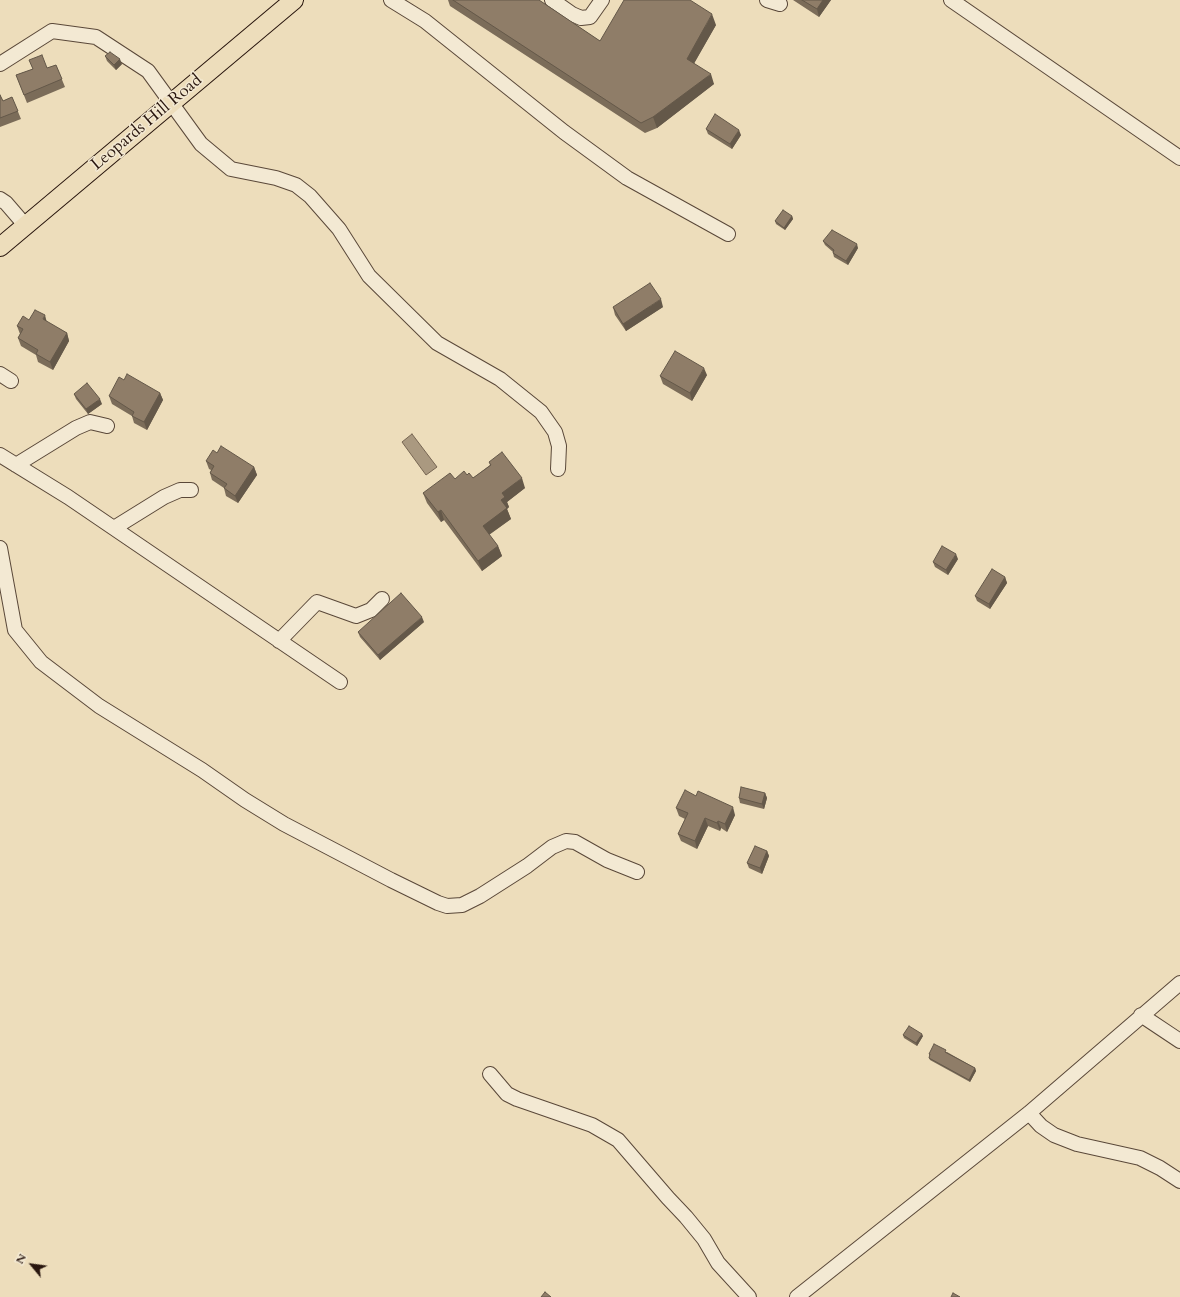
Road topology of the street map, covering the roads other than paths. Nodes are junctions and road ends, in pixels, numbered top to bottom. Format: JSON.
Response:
{"nodes":[{"id":1,"x":294,"y":0,"type":"edge"},
{"id":2,"x":391,"y":0,"type":"edge"},
{"id":3,"x":552,"y":0,"type":"edge"},
{"id":4,"x":602,"y":0,"type":"edge"},
{"id":5,"x":951,"y":0,"type":"edge"},
{"id":6,"x":0,"y":64,"type":"edge"},
{"id":7,"x":171,"y":103,"type":"junction"},
{"id":8,"x":1180,"y":158,"type":"edge"},
{"id":9,"x":0,"y":199,"type":"edge"},
{"id":10,"x":25,"y":225,"type":"junction"},
{"id":11,"x":728,"y":234,"type":"dead end"},
{"id":12,"x":0,"y":247,"type":"edge"},
{"id":13,"x":107,"y":426,"type":"dead end"},
{"id":14,"x":0,"y":454,"type":"edge"},
{"id":15,"x":16,"y":465,"type":"junction"},
{"id":16,"x":558,"y":469,"type":"dead end"},
{"id":17,"x":190,"y":490,"type":"dead end"},
{"id":18,"x":114,"y":528,"type":"junction"},
{"id":19,"x":0,"y":548,"type":"edge"},
{"id":20,"x":382,"y":599,"type":"dead end"},
{"id":21,"x":279,"y":641,"type":"junction"},
{"id":22,"x":340,"y":682,"type":"dead end"},
{"id":23,"x":637,"y":872,"type":"dead end"},
{"id":24,"x":1180,"y":983,"type":"edge"},
{"id":25,"x":1141,"y":1015,"type":"junction"},
{"id":26,"x":1180,"y":1041,"type":"edge"},
{"id":27,"x":490,"y":1074,"type":"dead end"},
{"id":28,"x":1029,"y":1113,"type":"junction"},
{"id":29,"x":1180,"y":1181,"type":"edge"},
{"id":30,"x":749,"y":1297,"type":"edge"},
{"id":31,"x":797,"y":1297,"type":"edge"}],
"edges":[{"from":1,"to":7,"type":"main road","name":"Leopards Hill Road"},
{"from":2,"to":11,"type":"street"},
{"from":3,"to":4,"type":"street"},
{"from":5,"to":8,"type":"street"},
{"from":6,"to":7,"type":"street"},
{"from":7,"to":10,"type":"main road","name":"Leopards Hill Road"},
{"from":7,"to":16,"type":"street"},
{"from":9,"to":10,"type":"street"},
{"from":10,"to":12,"type":"main road","name":"Leopards Hill Road"},
{"from":13,"to":15,"type":"street"},
{"from":14,"to":15,"type":"street"},
{"from":15,"to":18,"type":"street"},
{"from":17,"to":18,"type":"street"},
{"from":18,"to":21,"type":"street"},
{"from":19,"to":23,"type":"street"},
{"from":20,"to":21,"type":"street"},
{"from":21,"to":22,"type":"street"},
{"from":24,"to":25,"type":"street"},
{"from":25,"to":26,"type":"street"},
{"from":25,"to":28,"type":"street"},
{"from":27,"to":30,"type":"street"},
{"from":28,"to":29,"type":"street"},
{"from":28,"to":31,"type":"street"}]}
